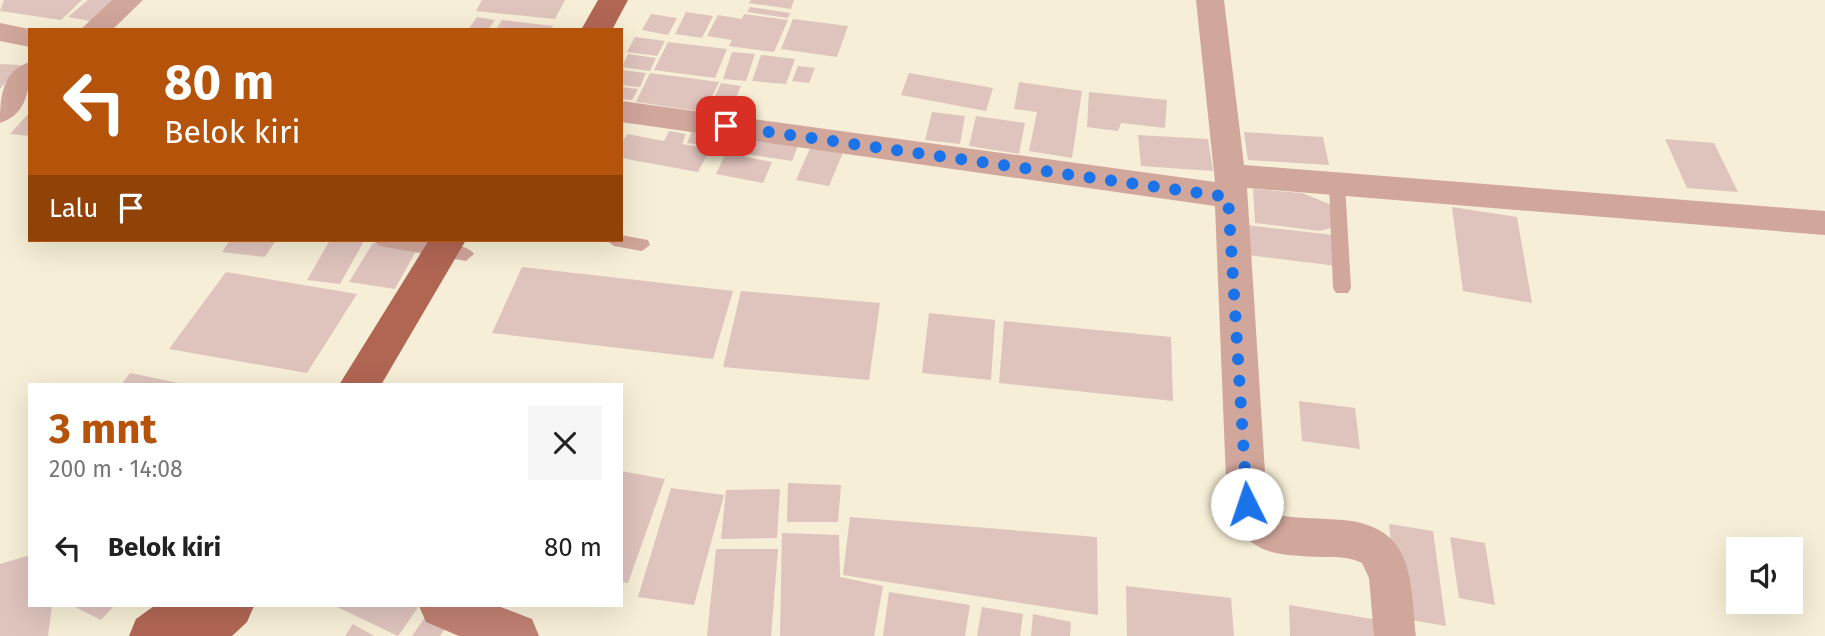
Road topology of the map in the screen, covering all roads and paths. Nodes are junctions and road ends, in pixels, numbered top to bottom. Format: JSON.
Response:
{"nodes":[{"id":1,"x":129,"y":0,"type":"edge"},
{"id":2,"x":590,"y":0,"type":"edge"},
{"id":3,"x":613,"y":0,"type":"edge"},
{"id":4,"x":1210,"y":0,"type":"edge"},
{"id":5,"x":96,"y":28,"type":"edge"},
{"id":6,"x":574,"y":28,"type":"edge"},
{"id":7,"x":597,"y":28,"type":"edge"},
{"id":8,"x":0,"y":32,"type":"edge"},
{"id":9,"x":28,"y":38,"type":"edge"},
{"id":10,"x":28,"y":75,"type":"edge"},
{"id":11,"x":623,"y":111,"type":"edge"},
{"id":12,"x":0,"y":112,"type":"edge"},
{"id":13,"x":1337,"y":184,"type":"junction"},
{"id":14,"x":1229,"y":186,"type":"junction"},
{"id":15,"x":1825,"y":223,"type":"edge"},
{"id":16,"x":411,"y":242,"type":"edge"},
{"id":17,"x":623,"y":242,"type":"edge"},
{"id":18,"x":458,"y":245,"type":"edge"},
{"id":19,"x":642,"y":245,"type":"dead end"},
{"id":20,"x":1342,"y":288,"type":"dead end"},
{"id":21,"x":360,"y":383,"type":"edge"},
{"id":22,"x":389,"y":383,"type":"edge"},
{"id":23,"x":190,"y":607,"type":"edge"},
{"id":24,"x":230,"y":607,"type":"edge"},
{"id":25,"x":444,"y":607,"type":"edge"},
{"id":26,"x":153,"y":636,"type":"edge"},
{"id":27,"x":197,"y":636,"type":"edge"},
{"id":28,"x":515,"y":636,"type":"edge"},
{"id":29,"x":1395,"y":636,"type":"edge"}],
"edges":[{"from":1,"to":5,"type":"street"},
{"from":2,"to":6,"type":"main road"},
{"from":3,"to":7,"type":"main road"},
{"from":4,"to":14,"type":"street"},
{"from":8,"to":9,"type":"street"},
{"from":10,"to":12,"type":"street"},
{"from":11,"to":14,"type":"street"},
{"from":13,"to":14,"type":"street"},
{"from":13,"to":15,"type":"street"},
{"from":13,"to":20,"type":"lane"},
{"from":14,"to":29,"type":"street"},
{"from":16,"to":18,"type":"lane"},
{"from":17,"to":19,"type":"lane"},
{"from":18,"to":21,"type":"main road"},
{"from":18,"to":22,"type":"main road"},
{"from":23,"to":26,"type":"main road"},
{"from":24,"to":27,"type":"main road"},
{"from":25,"to":28,"type":"street"}]}
